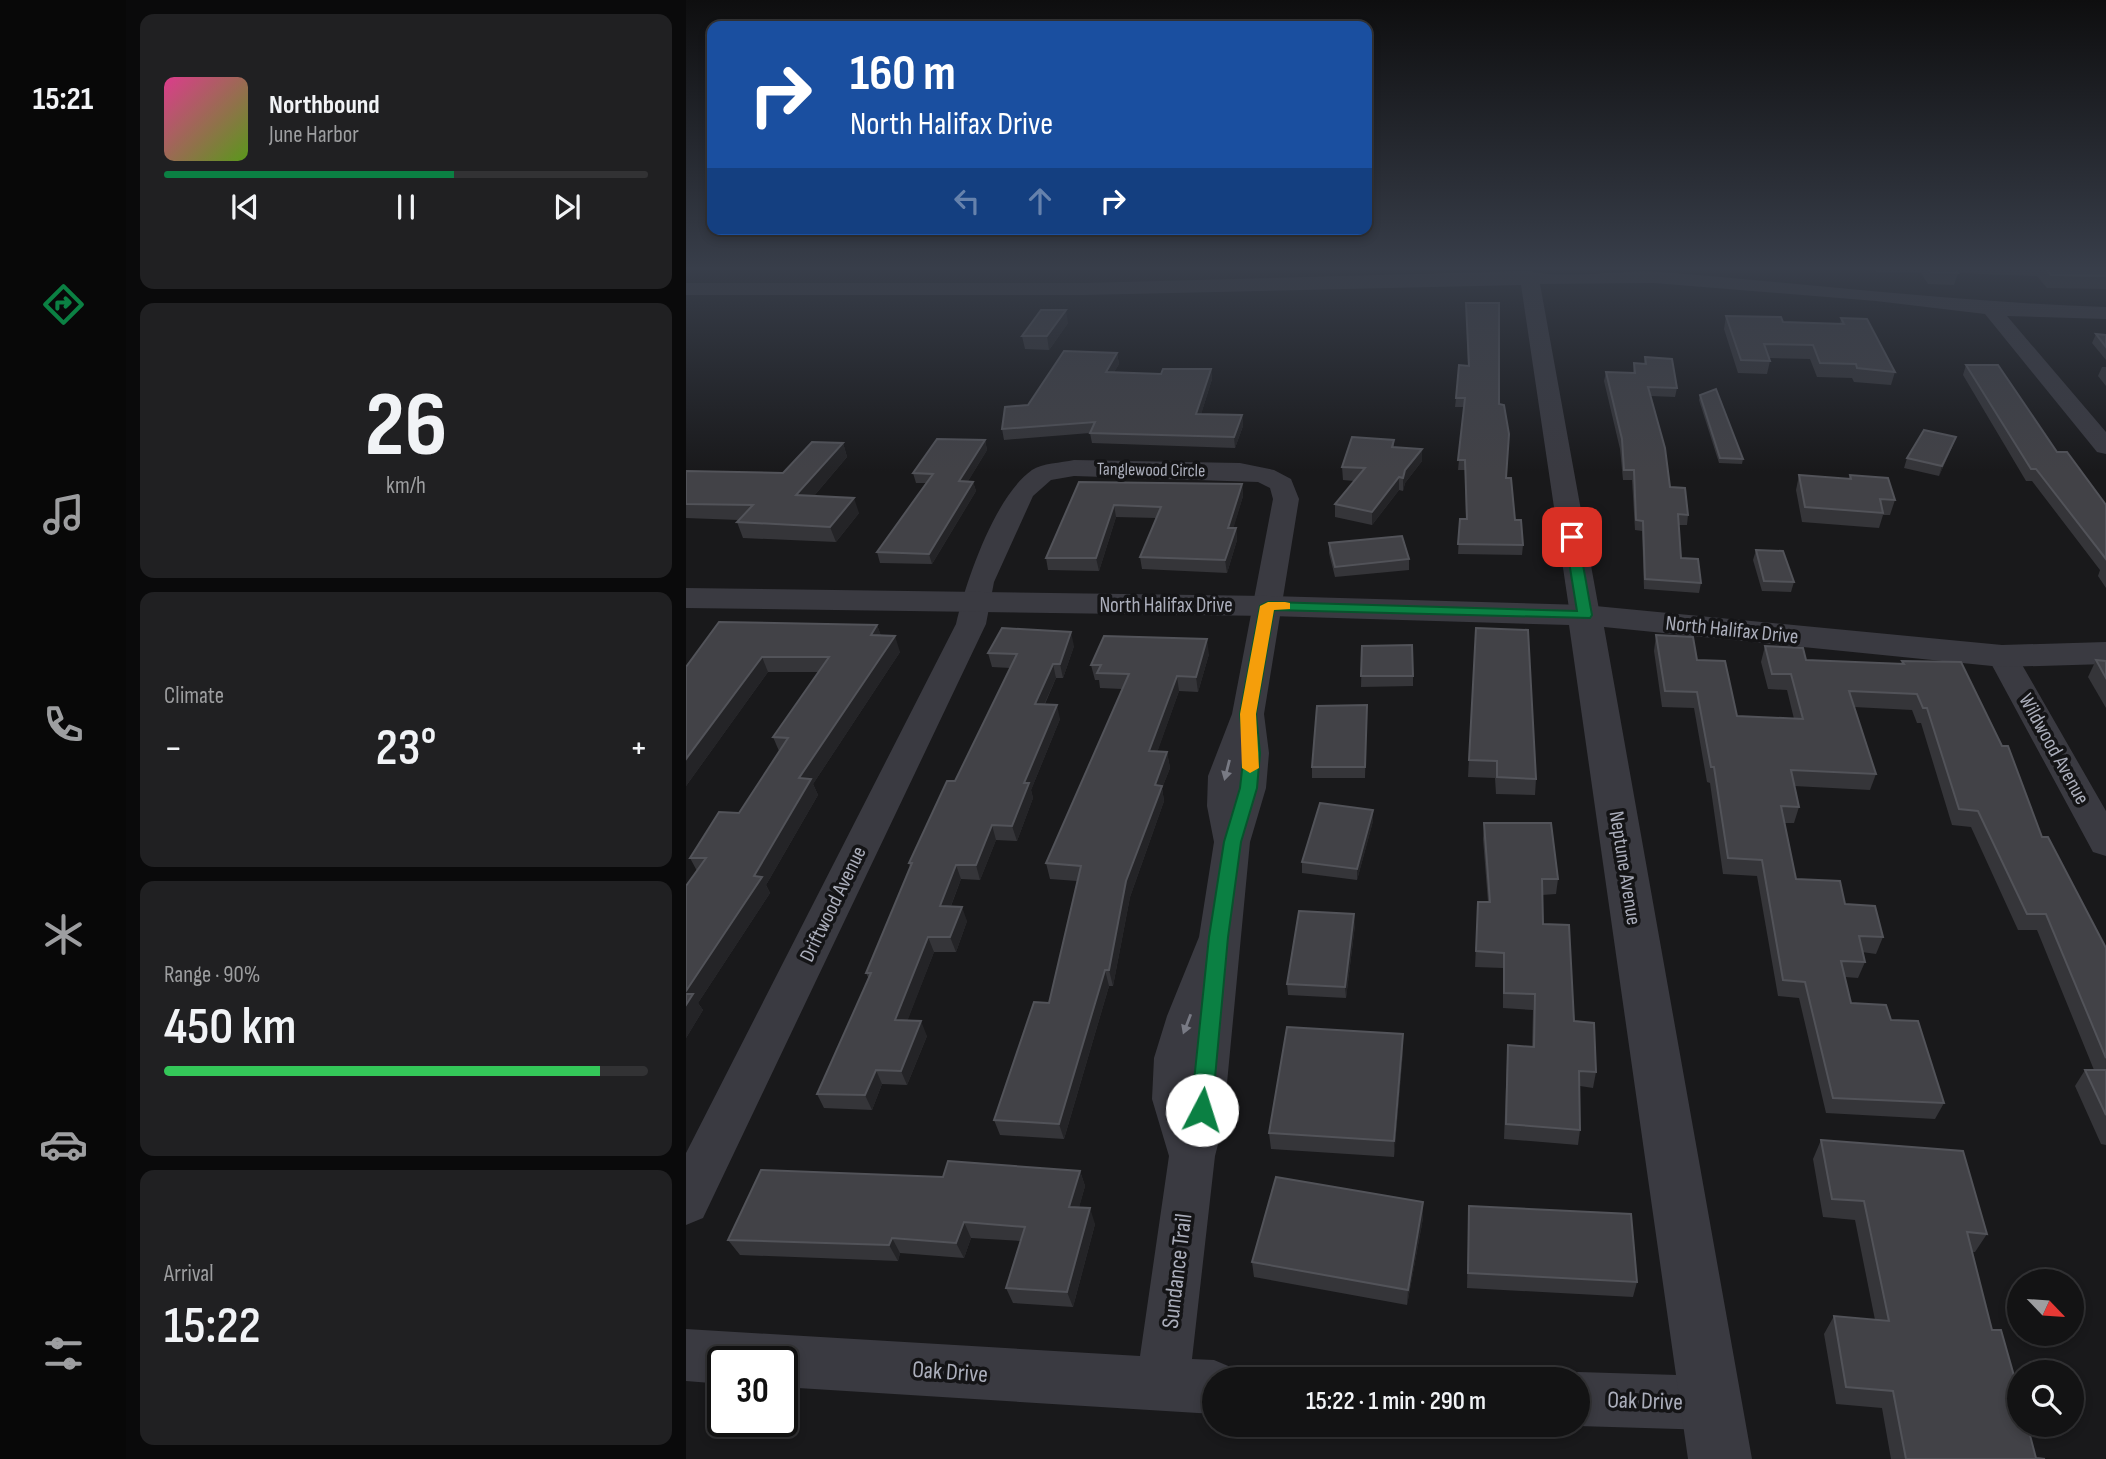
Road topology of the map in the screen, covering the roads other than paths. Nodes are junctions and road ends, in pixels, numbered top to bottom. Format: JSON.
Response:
{"nodes":[{"id":1,"x":1539,"y":335,"type":"edge"},
{"id":2,"x":2013,"y":335,"type":"edge"},
{"id":3,"x":2106,"y":447,"type":"edge"},
{"id":4,"x":689,"y":602,"type":"edge"},
{"id":5,"x":975,"y":604,"type":"junction"},
{"id":6,"x":1268,"y":606,"type":"junction"},
{"id":7,"x":1585,"y":615,"type":"junction"},
{"id":8,"x":2106,"y":653,"type":"edge"},
{"id":9,"x":2002,"y":656,"type":"junction"},
{"id":10,"x":2106,"y":843,"type":"edge"},
{"id":11,"x":686,"y":1202,"type":"edge"},
{"id":12,"x":686,"y":1355,"type":"edge"},
{"id":13,"x":1162,"y":1385,"type":"junction"},
{"id":14,"x":1202,"y":1387,"type":"edge"},
{"id":15,"x":1590,"y":1399,"type":"edge"},
{"id":16,"x":1711,"y":1403,"type":"junction"},
{"id":17,"x":1720,"y":1459,"type":"edge"}],
"edges":[{"from":1,"to":7,"type":"street","name":"Neptune Avenue"},
{"from":2,"to":3,"type":"street"},
{"from":4,"to":5,"type":"street","name":"North Halifax Drive"},
{"from":5,"to":6,"type":"street","name":"North Halifax Drive"},
{"from":5,"to":6,"type":"street","name":"Tanglewood Circle"},
{"from":5,"to":11,"type":"street","name":"Driftwood Avenue"},
{"from":6,"to":7,"type":"street","name":"North Halifax Drive"},
{"from":6,"to":13,"type":"street","name":"Sundance Trail"},
{"from":7,"to":9,"type":"street","name":"North Halifax Drive"},
{"from":7,"to":16,"type":"street","name":"Neptune Avenue"},
{"from":8,"to":9,"type":"street","name":"North Halifax Drive"},
{"from":9,"to":10,"type":"street","name":"Wildwood Avenue"},
{"from":12,"to":13,"type":"street","name":"Oak Drive"},
{"from":13,"to":14,"type":"street","name":"Oak Drive"},
{"from":15,"to":16,"type":"street","name":"Oak Drive"},
{"from":16,"to":17,"type":"street","name":"Neptune Avenue"}]}
